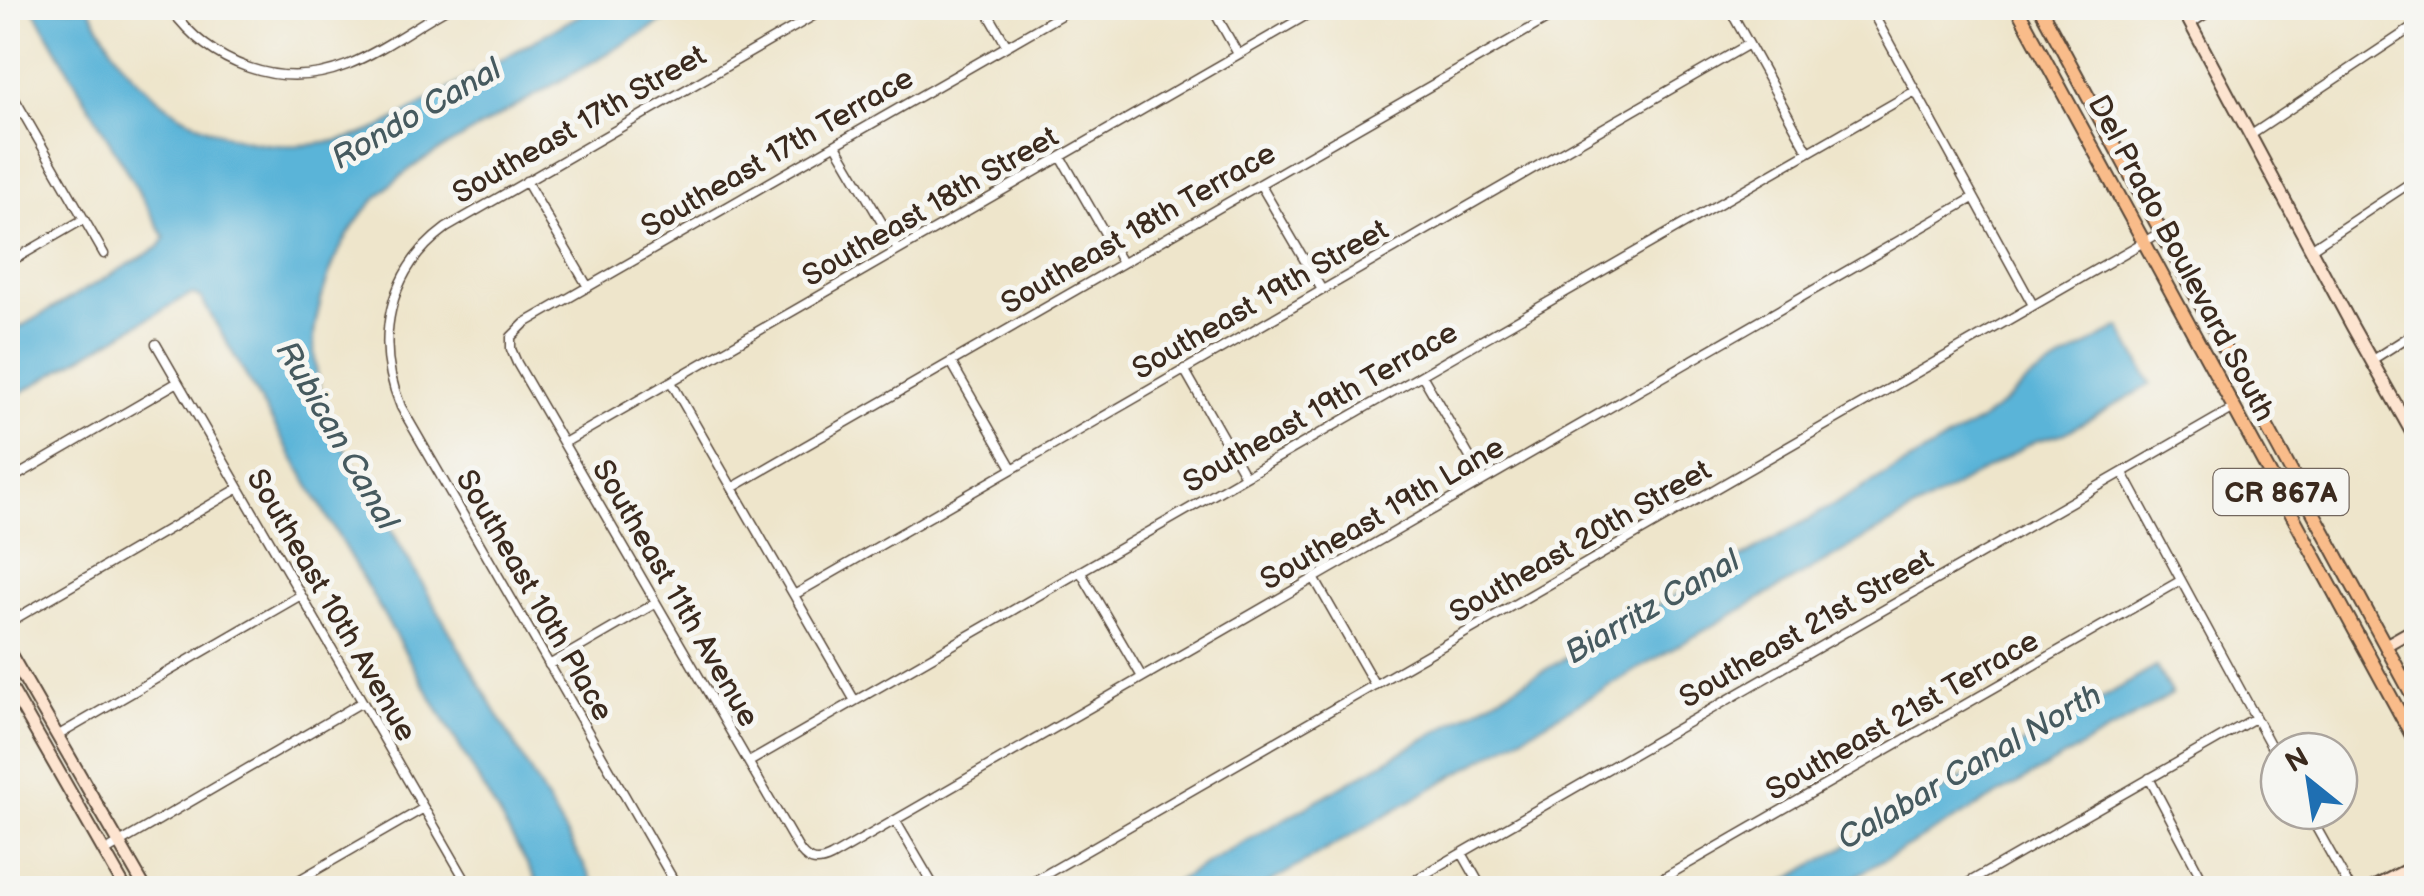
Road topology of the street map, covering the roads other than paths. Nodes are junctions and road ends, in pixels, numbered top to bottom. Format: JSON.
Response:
{"nodes":[{"id":1,"x":170,"y":8,"type":"edge"},
{"id":2,"x":423,"y":8,"type":"edge"},
{"id":3,"x":448,"y":8,"type":"edge"},
{"id":4,"x":827,"y":8,"type":"edge"},
{"id":5,"x":985,"y":8,"type":"edge"},
{"id":6,"x":1074,"y":8,"type":"edge"},
{"id":7,"x":1212,"y":8,"type":"edge"},
{"id":8,"x":1319,"y":8,"type":"edge"},
{"id":9,"x":1566,"y":8,"type":"edge"},
{"id":10,"x":1729,"y":8,"type":"edge"},
{"id":11,"x":1870,"y":8,"type":"edge"},
{"id":12,"x":2017,"y":8,"type":"edge"},
{"id":13,"x":2040,"y":8,"type":"edge"},
{"id":14,"x":2182,"y":8,"type":"edge"},
{"id":15,"x":2215,"y":8,"type":"edge"},
{"id":16,"x":429,"y":18,"type":"junction"},
{"id":17,"x":2190,"y":24,"type":"junction"},
{"id":18,"x":2416,"y":25,"type":"edge"},
{"id":19,"x":1749,"y":44,"type":"junction"},
{"id":20,"x":1007,"y":46,"type":"junction"},
{"id":21,"x":1238,"y":54,"type":"junction"},
{"id":22,"x":8,"y":86,"type":"edge"},
{"id":23,"x":1915,"y":91,"type":"junction"},
{"id":24,"x":22,"y":112,"type":"junction"},
{"id":25,"x":8,"y":120,"type":"edge"},
{"id":26,"x":2251,"y":135,"type":"junction"},
{"id":27,"x":836,"y":145,"type":"junction"},
{"id":28,"x":1808,"y":151,"type":"junction"},
{"id":29,"x":1061,"y":156,"type":"junction"},
{"id":30,"x":2416,"y":179,"type":"edge"},
{"id":31,"x":526,"y":181,"type":"junction"},
{"id":32,"x":1260,"y":184,"type":"junction"},
{"id":33,"x":1973,"y":198,"type":"junction"},
{"id":34,"x":84,"y":218,"type":"junction"},
{"id":35,"x":2161,"y":232,"type":"junction"},
{"id":36,"x":2144,"y":241,"type":"junction"},
{"id":37,"x":2312,"y":248,"type":"junction"},
{"id":38,"x":898,"y":250,"type":"junction"},
{"id":39,"x":104,"y":254,"type":"dead end"},
{"id":40,"x":1122,"y":262,"type":"junction"},
{"id":41,"x":8,"y":263,"type":"edge"},
{"id":42,"x":588,"y":287,"type":"junction"},
{"id":43,"x":1322,"y":290,"type":"junction"},
{"id":44,"x":2033,"y":305,"type":"junction"},
{"id":45,"x":390,"y":314,"type":"joint"},
{"id":46,"x":2416,"y":332,"type":"edge"},
{"id":47,"x":510,"y":342,"type":"joint"},
{"id":48,"x":156,"y":344,"type":"dead end"},
{"id":49,"x":2372,"y":360,"type":"junction"},
{"id":50,"x":951,"y":362,"type":"junction"},
{"id":51,"x":1184,"y":369,"type":"junction"},
{"id":52,"x":1422,"y":375,"type":"junction"},
{"id":53,"x":178,"y":382,"type":"junction"},
{"id":54,"x":671,"y":382,"type":"junction"},
{"id":55,"x":2234,"y":408,"type":"junction"},
{"id":56,"x":2416,"y":440,"type":"edge"},
{"id":57,"x":564,"y":443,"type":"junction"},
{"id":58,"x":1012,"y":468,"type":"junction"},
{"id":59,"x":2122,"y":473,"type":"junction"},
{"id":60,"x":1245,"y":476,"type":"junction"},
{"id":61,"x":1483,"y":480,"type":"junction"},
{"id":62,"x":8,"y":481,"type":"edge"},
{"id":63,"x":2299,"y":485,"type":"junction"},
{"id":64,"x":239,"y":488,"type":"junction"},
{"id":65,"x":732,"y":488,"type":"junction"},
{"id":66,"x":2323,"y":570,"type":"junction"},
{"id":67,"x":1080,"y":571,"type":"junction"},
{"id":68,"x":1314,"y":578,"type":"junction"},
{"id":69,"x":2180,"y":581,"type":"junction"},
{"id":70,"x":794,"y":594,"type":"junction"},
{"id":71,"x":301,"y":595,"type":"junction"},
{"id":72,"x":656,"y":603,"type":"junction"},
{"id":73,"x":8,"y":623,"type":"edge"},
{"id":74,"x":2416,"y":628,"type":"edge"},
{"id":75,"x":2386,"y":645,"type":"junction"},
{"id":76,"x":8,"y":650,"type":"edge"},
{"id":77,"x":549,"y":665,"type":"junction"},
{"id":78,"x":1142,"y":677,"type":"junction"},
{"id":79,"x":8,"y":683,"type":"edge"},
{"id":80,"x":1375,"y":685,"type":"junction"},
{"id":81,"x":855,"y":701,"type":"junction"},
{"id":82,"x":362,"y":702,"type":"junction"},
{"id":83,"x":2416,"y":702,"type":"edge"},
{"id":84,"x":2255,"y":718,"type":"junction"},
{"id":85,"x":2262,"y":731,"type":"edge"},
{"id":86,"x":57,"y":736,"type":"junction"},
{"id":87,"x":2416,"y":744,"type":"edge"},
{"id":88,"x":748,"y":762,"type":"junction"},
{"id":89,"x":2149,"y":778,"type":"junction"},
{"id":90,"x":424,"y":808,"type":"junction"},
{"id":91,"x":895,"y":820,"type":"junction"},
{"id":92,"x":2318,"y":831,"type":"edge"},
{"id":93,"x":119,"y":844,"type":"junction"},
{"id":94,"x":104,"y":852,"type":"junction"},
{"id":95,"x":1462,"y":853,"type":"junction"},
{"id":96,"x":812,"y":862,"type":"joint"},
{"id":97,"x":2416,"y":865,"type":"edge"},
{"id":98,"x":125,"y":888,"type":"edge"},
{"id":99,"x":144,"y":888,"type":"edge"},
{"id":100,"x":284,"y":888,"type":"edge"},
{"id":101,"x":470,"y":888,"type":"edge"},
{"id":102,"x":678,"y":888,"type":"edge"},
{"id":103,"x":934,"y":888,"type":"edge"},
{"id":104,"x":1022,"y":888,"type":"edge"},
{"id":105,"x":1401,"y":888,"type":"edge"},
{"id":106,"x":1482,"y":888,"type":"edge"},
{"id":107,"x":1646,"y":888,"type":"edge"},
{"id":108,"x":1959,"y":888,"type":"edge"},
{"id":109,"x":2206,"y":888,"type":"edge"},
{"id":110,"x":2350,"y":888,"type":"edge"},
{"id":111,"x":2372,"y":888,"type":"edge"}],
"edges":[{"from":1,"to":16,"type":"street"},
{"from":2,"to":16,"type":"street"},
{"from":3,"to":16,"type":"street"},
{"from":4,"to":31,"type":"street","name":"Southeast 17th Street"},
{"from":5,"to":20,"type":"street"},
{"from":6,"to":20,"type":"street","name":"Southeast 17th Terrace"},
{"from":7,"to":21,"type":"street"},
{"from":8,"to":21,"type":"street","name":"Southeast 18th Street"},
{"from":9,"to":32,"type":"street","name":"Southeast 18th Terrace"},
{"from":10,"to":19,"type":"street"},
{"from":11,"to":23,"type":"street"},
{"from":12,"to":36,"type":"main road","name":"Del Prado Boulevard South","number":"CR 867A"},
{"from":13,"to":35,"type":"main road","name":"Del Prado Boulevard South","number":"CR 867A"},
{"from":14,"to":17,"type":"street"},
{"from":15,"to":17,"type":"street"},
{"from":17,"to":26,"type":"street"},
{"from":18,"to":26,"type":"street"},
{"from":19,"to":28,"type":"street"},
{"from":19,"to":43,"type":"street","name":"Southeast 19th Street"},
{"from":20,"to":27,"type":"street","name":"Southeast 17th Terrace"},
{"from":21,"to":29,"type":"street","name":"Southeast 18th Street"},
{"from":22,"to":24,"type":"street"},
{"from":23,"to":28,"type":"street","name":"Southeast 19th Terrace"},
{"from":23,"to":33,"type":"street"},
{"from":24,"to":25,"type":"street"},
{"from":24,"to":34,"type":"street"},
{"from":26,"to":37,"type":"street"},
{"from":27,"to":38,"type":"street"},
{"from":27,"to":42,"type":"street","name":"Southeast 17th Terrace"},
{"from":28,"to":52,"type":"street","name":"Southeast 19th Terrace"},
{"from":29,"to":38,"type":"street","name":"Southeast 18th Street"},
{"from":29,"to":40,"type":"street"},
{"from":30,"to":37,"type":"street"},
{"from":31,"to":42,"type":"street"},
{"from":31,"to":45,"type":"street","name":"Southeast 17th Street"},
{"from":32,"to":40,"type":"street","name":"Southeast 18th Terrace"},
{"from":32,"to":43,"type":"street"},
{"from":33,"to":44,"type":"street"},
{"from":33,"to":61,"type":"street","name":"Southeast 19th Lane"},
{"from":34,"to":39,"type":"street"},
{"from":34,"to":41,"type":"street"},
{"from":35,"to":36,"type":"street","name":"Southeast 20th Street"},
{"from":35,"to":63,"type":"main road","name":"Del Prado Boulevard South","number":"CR 867A"},
{"from":36,"to":44,"type":"street","name":"Southeast 20th Street"},
{"from":36,"to":55,"type":"main road","name":"Del Prado Boulevard South","number":"CR 867A"},
{"from":37,"to":49,"type":"street"},
{"from":38,"to":54,"type":"street","name":"Southeast 18th Street"},
{"from":40,"to":50,"type":"street","name":"Southeast 18th Terrace"},
{"from":42,"to":47,"type":"street","name":"Southeast 17th Terrace"},
{"from":43,"to":51,"type":"street","name":"Southeast 19th Street"},
{"from":44,"to":80,"type":"street","name":"Southeast 20th Street"},
{"from":45,"to":77,"type":"street","name":"Southeast 10th Place"},
{"from":46,"to":49,"type":"street"},
{"from":47,"to":57,"type":"street","name":"Southeast 11th Avenue"},
{"from":48,"to":53,"type":"street","name":"Southeast 10th Avenue"},
{"from":49,"to":56,"type":"street"},
{"from":50,"to":58,"type":"street"},
{"from":50,"to":65,"type":"street","name":"Southeast 18th Terrace"},
{"from":51,"to":58,"type":"street","name":"Southeast 19th Street"},
{"from":51,"to":60,"type":"street"},
{"from":52,"to":60,"type":"street","name":"Southeast 19th Terrace"},
{"from":52,"to":61,"type":"street"},
{"from":53,"to":62,"type":"street"},
{"from":53,"to":64,"type":"street","name":"Southeast 10th Avenue"},
{"from":54,"to":57,"type":"street","name":"Southeast 18th Street"},
{"from":54,"to":65,"type":"street"},
{"from":55,"to":59,"type":"street","name":"Southeast 21st Street"},
{"from":55,"to":63,"type":"main road"},
{"from":55,"to":66,"type":"main road","name":"Del Prado Boulevard South","number":"CR 867A"},
{"from":57,"to":72,"type":"street","name":"Southeast 11th Avenue"},
{"from":58,"to":70,"type":"street","name":"Southeast 19th Street"},
{"from":59,"to":69,"type":"street"},
{"from":59,"to":95,"type":"street","name":"Southeast 21st Street"},
{"from":60,"to":67,"type":"street","name":"Southeast 19th Terrace"},
{"from":61,"to":68,"type":"street","name":"Southeast 19th Lane"},
{"from":63,"to":75,"type":"main road","name":"Del Prado Boulevard South","number":"CR 867A"},
{"from":64,"to":71,"type":"street","name":"Southeast 10th Avenue"},
{"from":64,"to":73,"type":"street"},
{"from":65,"to":70,"type":"street"},
{"from":66,"to":75,"type":"main road"},
{"from":66,"to":87,"type":"main road","name":"Del Prado Boulevard South","number":"CR 867A"},
{"from":67,"to":78,"type":"street"},
{"from":67,"to":81,"type":"street","name":"Southeast 19th Terrace"},
{"from":68,"to":78,"type":"street","name":"Southeast 19th Lane"},
{"from":68,"to":80,"type":"street"},
{"from":69,"to":84,"type":"street"},
{"from":69,"to":107,"type":"street","name":"Southeast 21st Terrace"},
{"from":70,"to":81,"type":"street"},
{"from":71,"to":82,"type":"street","name":"Southeast 10th Avenue"},
{"from":71,"to":86,"type":"street"},
{"from":72,"to":77,"type":"street"},
{"from":72,"to":88,"type":"street","name":"Southeast 11th Avenue"},
{"from":74,"to":75,"type":"street"},
{"from":75,"to":83,"type":"main road","name":"Del Prado Boulevard South","number":"CR 867A"},
{"from":76,"to":86,"type":"street"},
{"from":77,"to":102,"type":"street","name":"Southeast 10th Place"},
{"from":78,"to":91,"type":"street","name":"Southeast 19th Lane"},
{"from":79,"to":94,"type":"street"},
{"from":80,"to":104,"type":"street","name":"Southeast 20th Street"},
{"from":81,"to":88,"type":"street","name":"Southeast 19th Terrace"},
{"from":82,"to":90,"type":"street","name":"Southeast 10th Avenue"},
{"from":82,"to":93,"type":"street"},
{"from":84,"to":85,"type":"street"},
{"from":84,"to":89,"type":"street"},
{"from":86,"to":93,"type":"street"},
{"from":88,"to":96,"type":"street","name":"Southeast 11th Avenue"},
{"from":89,"to":108,"type":"street"},
{"from":89,"to":109,"type":"street"},
{"from":90,"to":100,"type":"street"},
{"from":90,"to":101,"type":"street","name":"Southeast 10th Avenue"},
{"from":91,"to":96,"type":"street","name":"Southeast 19th Lane"},
{"from":91,"to":103,"type":"street"},
{"from":92,"to":110,"type":"street"},
{"from":93,"to":94,"type":"street"},
{"from":93,"to":99,"type":"street"},
{"from":94,"to":98,"type":"street"},
{"from":95,"to":105,"type":"street","name":"Southeast 21st Street"},
{"from":95,"to":106,"type":"street"},
{"from":97,"to":111,"type":"street"}]}
